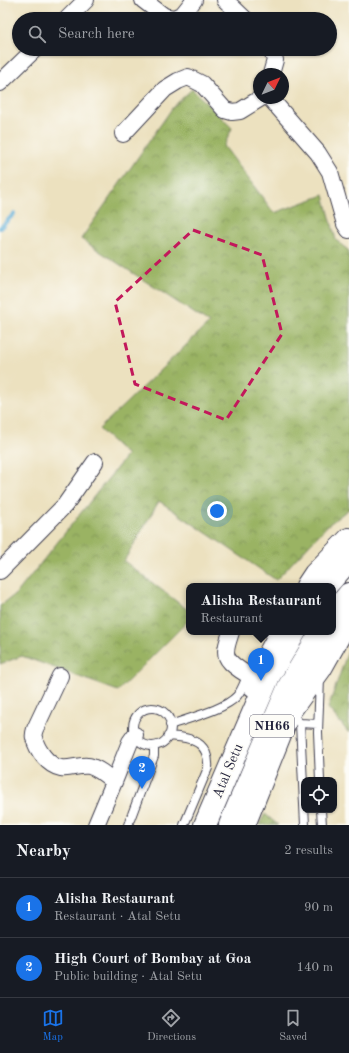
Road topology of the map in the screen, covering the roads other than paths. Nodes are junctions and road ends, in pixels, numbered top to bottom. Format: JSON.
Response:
{"nodes":[{"id":1,"x":86,"y":0,"type":"edge"},
{"id":2,"x":143,"y":0,"type":"edge"},
{"id":3,"x":194,"y":0,"type":"edge"},
{"id":4,"x":225,"y":0,"type":"edge"},
{"id":5,"x":74,"y":12,"type":"edge"},
{"id":6,"x":159,"y":12,"type":"edge"},
{"id":7,"x":185,"y":12,"type":"edge"},
{"id":8,"x":238,"y":12,"type":"edge"},
{"id":9,"x":27,"y":56,"type":"edge"},
{"id":10,"x":273,"y":56,"type":"edge"},
{"id":11,"x":273,"y":68,"type":"edge"},
{"id":12,"x":1,"y":79,"type":"edge"},
{"id":13,"x":253,"y":103,"type":"edge"},
{"id":14,"x":275,"y":104,"type":"edge"},
{"id":15,"x":123,"y":134,"type":"dead end"},
{"id":16,"x":349,"y":230,"type":"edge"},
{"id":17,"x":95,"y":462,"type":"dead end"},
{"id":18,"x":349,"y":539,"type":"edge"},
{"id":19,"x":349,"y":560,"type":"edge"},
{"id":20,"x":0,"y":571,"type":"edge"},
{"id":21,"x":310,"y":583,"type":"edge"},
{"id":22,"x":329,"y":583,"type":"edge"},
{"id":23,"x":349,"y":594,"type":"edge"},
{"id":24,"x":336,"y":609,"type":"edge"},
{"id":25,"x":349,"y":618,"type":"edge"},
{"id":26,"x":230,"y":635,"type":"edge"},
{"id":27,"x":274,"y":635,"type":"edge"},
{"id":28,"x":293,"y":635,"type":"edge"},
{"id":29,"x":319,"y":635,"type":"edge"},
{"id":30,"x":320,"y":668,"type":"junction"},
{"id":31,"x":252,"y":674,"type":"junction"},
{"id":32,"x":60,"y":676,"type":"dead end"},
{"id":33,"x":294,"y":718,"type":"junction"},
{"id":34,"x":318,"y":724,"type":"junction"},
{"id":35,"x":170,"y":725,"type":"junction"},
{"id":36,"x":135,"y":735,"type":"junction"},
{"id":37,"x":168,"y":736,"type":"junction"},
{"id":38,"x":154,"y":746,"type":"junction"},
{"id":39,"x":320,"y":777,"type":"edge"},
{"id":40,"x":114,"y":782,"type":"junction"},
{"id":41,"x":322,"y":813,"type":"edge"},
{"id":42,"x":96,"y":825,"type":"edge"},
{"id":43,"x":128,"y":825,"type":"edge"},
{"id":44,"x":184,"y":825,"type":"edge"},
{"id":45,"x":194,"y":825,"type":"edge"},
{"id":46,"x":206,"y":825,"type":"edge"},
{"id":47,"x":230,"y":825,"type":"edge"},
{"id":48,"x":244,"y":825,"type":"edge"},
{"id":49,"x":304,"y":825,"type":"edge"},
{"id":50,"x":322,"y":825,"type":"edge"}],
"edges":[{"from":1,"to":5,"type":"street"},
{"from":2,"to":6,"type":"street"},
{"from":3,"to":7,"type":"street"},
{"from":4,"to":8,"type":"street"},
{"from":9,"to":12,"type":"street"},
{"from":10,"to":11,"type":"street"},
{"from":13,"to":15,"type":"street"},
{"from":14,"to":16,"type":"street"},
{"from":17,"to":20,"type":"street"},
{"from":18,"to":21,"type":"main road"},
{"from":19,"to":22,"type":"main road"},
{"from":23,"to":24,"type":"main road"},
{"from":25,"to":30,"type":"main road"},
{"from":26,"to":31,"type":"street"},
{"from":27,"to":31,"type":"main road"},
{"from":28,"to":46,"type":"main road","name":"Atal Setu","number":"NH66"},
{"from":29,"to":47,"type":"main road","name":"Atal Setu","number":"NH66"},
{"from":30,"to":33,"type":"main road"},
{"from":30,"to":34,"type":"lane"},
{"from":31,"to":35,"type":"lane"},
{"from":31,"to":45,"type":"main road"},
{"from":32,"to":40,"type":"street"},
{"from":33,"to":34,"type":"lane"},
{"from":33,"to":48,"type":"main road"},
{"from":33,"to":49,"type":"lane"},
{"from":34,"to":39,"type":"lane"},
{"from":35,"to":36,"type":"lane"},
{"from":35,"to":37,"type":"lane"},
{"from":36,"to":38,"type":"lane"},
{"from":36,"to":40,"type":"street"},
{"from":37,"to":38,"type":"lane"},
{"from":37,"to":44,"type":"lane"},
{"from":38,"to":43,"type":"lane"},
{"from":40,"to":42,"type":"street"},
{"from":41,"to":50,"type":"lane"}]}
